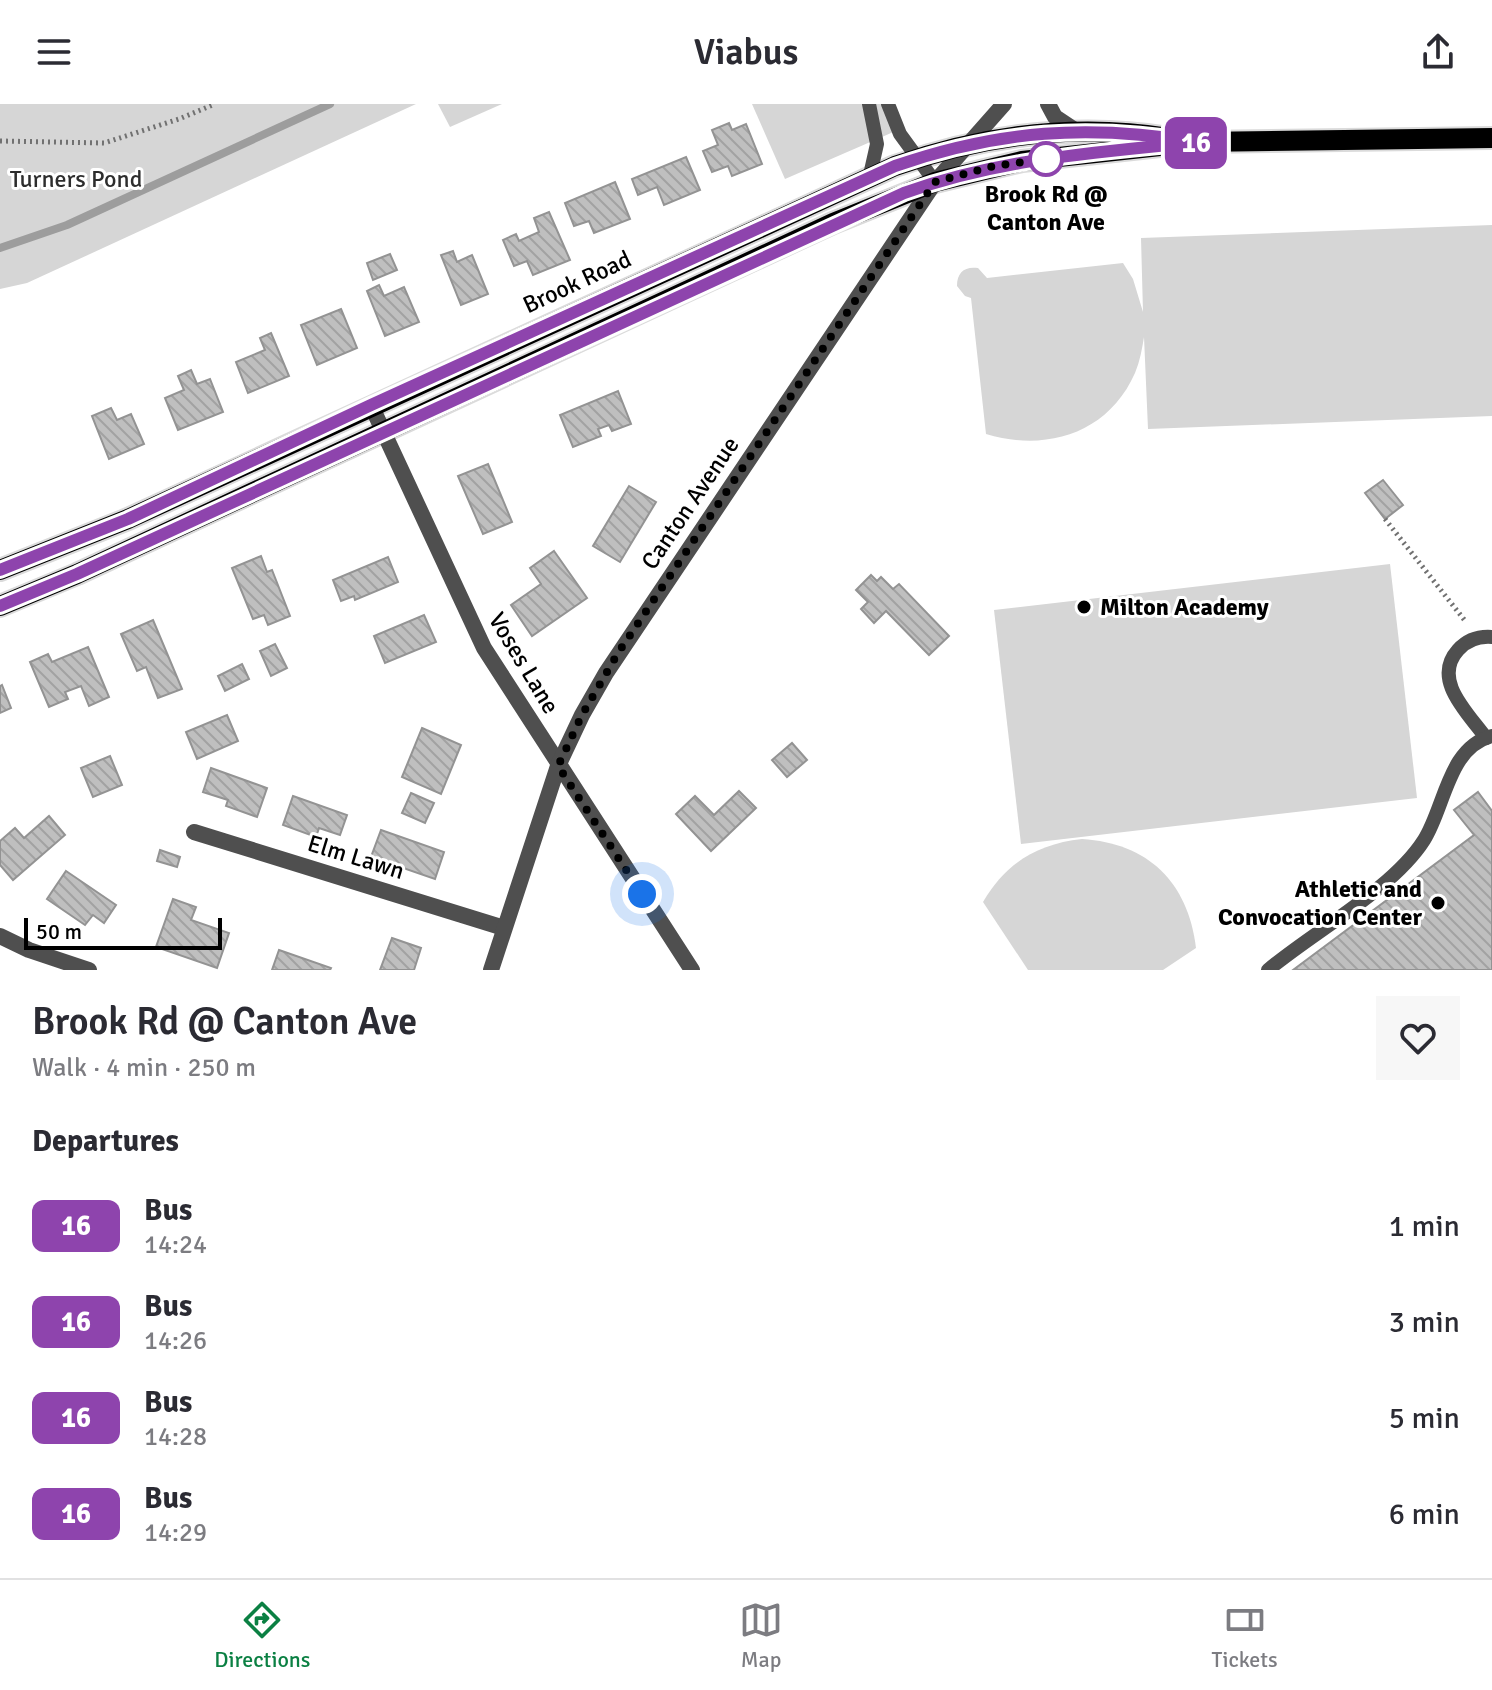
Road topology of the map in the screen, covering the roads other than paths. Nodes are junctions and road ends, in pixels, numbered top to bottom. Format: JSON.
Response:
{"nodes":[{"id":1,"x":869,"y":104,"type":"edge"},
{"id":2,"x":888,"y":104,"type":"edge"},
{"id":3,"x":1004,"y":104,"type":"edge"},
{"id":4,"x":1048,"y":104,"type":"edge"},
{"id":5,"x":1076,"y":131,"type":"junction"},
{"id":6,"x":1492,"y":138,"type":"edge"},
{"id":7,"x":1197,"y":142,"type":"junction"},
{"id":8,"x":966,"y":145,"type":"junction"},
{"id":9,"x":919,"y":157,"type":"junction"},
{"id":10,"x":870,"y":175,"type":"junction"},
{"id":11,"x":935,"y":182,"type":"junction"},
{"id":12,"x":371,"y":405,"type":"junction"},
{"id":13,"x":383,"y":431,"type":"junction"},
{"id":14,"x":0,"y":570,"type":"edge"},
{"id":15,"x":0,"y":606,"type":"edge"},
{"id":16,"x":1485,"y":637,"type":"edge"},
{"id":17,"x":1489,"y":737,"type":"edge"},
{"id":18,"x":558,"y":766,"type":"junction"},
{"id":19,"x":194,"y":832,"type":"dead end"},
{"id":20,"x":504,"y":928,"type":"junction"},
{"id":21,"x":0,"y":936,"type":"edge"},
{"id":22,"x":89,"y":970,"type":"edge"},
{"id":23,"x":491,"y":970,"type":"edge"},
{"id":24,"x":692,"y":970,"type":"edge"},
{"id":25,"x":1268,"y":970,"type":"edge"}],
"edges":[{"from":1,"to":10,"type":"lane"},
{"from":2,"to":9,"type":"lane"},
{"from":3,"to":8,"type":"street","name":"Canton Avenue"},
{"from":4,"to":5,"type":"street"},
{"from":5,"to":7,"type":"main road","name":"Brook Road"},
{"from":5,"to":8,"type":"main road","name":"Brook Road"},
{"from":6,"to":7,"type":"main road","name":"Brook Road"},
{"from":7,"to":11,"type":"main road","name":"Brook Road"},
{"from":8,"to":9,"type":"main road","name":"Brook Road"},
{"from":8,"to":11,"type":"street","name":"Canton Avenue"},
{"from":9,"to":10,"type":"main road","name":"Brook Road"},
{"from":9,"to":11,"type":"lane"},
{"from":10,"to":12,"type":"main road","name":"Brook Road"},
{"from":11,"to":13,"type":"main road","name":"Brook Road"},
{"from":11,"to":18,"type":"street","name":"Canton Avenue"},
{"from":12,"to":13,"type":"street","name":"Voses Lane"},
{"from":12,"to":14,"type":"main road","name":"Brook Road"},
{"from":13,"to":15,"type":"main road","name":"Brook Road"},
{"from":13,"to":18,"type":"street","name":"Voses Lane"},
{"from":16,"to":17,"type":"lane"},
{"from":17,"to":25,"type":"lane"},
{"from":18,"to":20,"type":"street","name":"Canton Avenue"},
{"from":18,"to":24,"type":"street","name":"Voses Lane"},
{"from":19,"to":20,"type":"street","name":"Elm Lawn"},
{"from":20,"to":23,"type":"street","name":"Canton Avenue"},
{"from":21,"to":22,"type":"street"}]}
